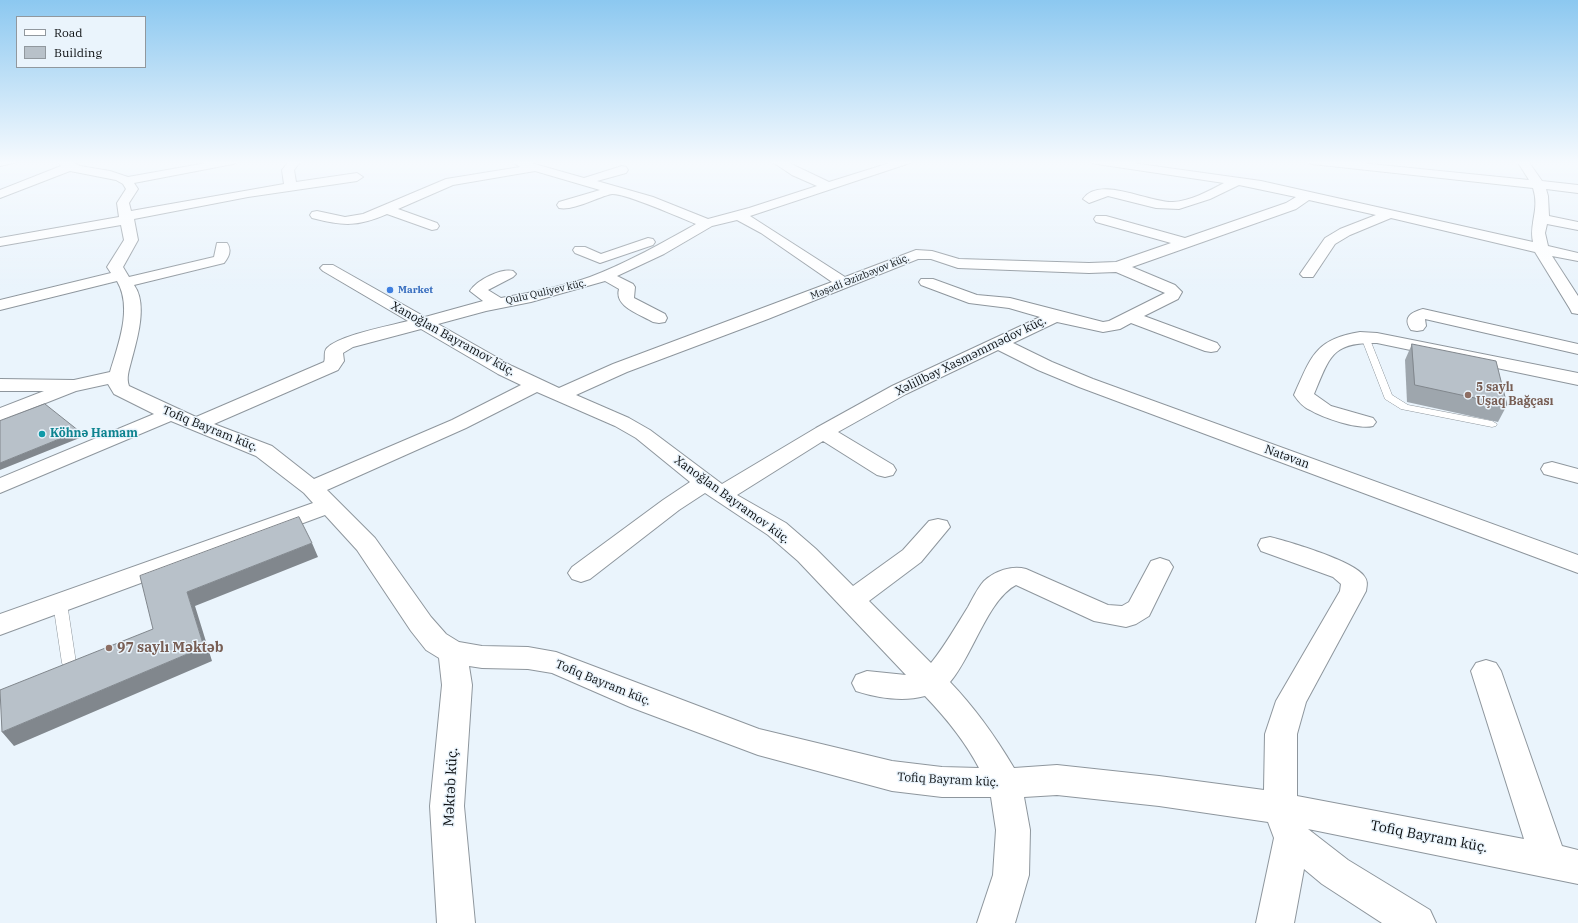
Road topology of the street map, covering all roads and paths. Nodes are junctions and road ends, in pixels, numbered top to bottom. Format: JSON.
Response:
{"nodes":[{"id":1,"x":124,"y":204,"type":"edge"},
{"id":2,"x":177,"y":204,"type":"edge"},
{"id":3,"x":401,"y":204,"type":"edge"},
{"id":4,"x":658,"y":204,"type":"edge"},
{"id":5,"x":774,"y":204,"type":"edge"},
{"id":6,"x":1158,"y":204,"type":"edge"},
{"id":7,"x":1184,"y":204,"type":"edge"},
{"id":8,"x":1294,"y":204,"type":"edge"},
{"id":9,"x":1347,"y":204,"type":"edge"},
{"id":10,"x":1543,"y":204,"type":"edge"},
{"id":11,"x":387,"y":210,"type":"junction"},
{"id":12,"x":1390,"y":214,"type":"junction"},
{"id":13,"x":317,"y":215,"type":"dead end"},
{"id":14,"x":738,"y":215,"type":"junction"},
{"id":15,"x":127,"y":218,"type":"junction"},
{"id":16,"x":1101,"y":219,"type":"dead end"},
{"id":17,"x":1541,"y":219,"type":"junction"},
{"id":18,"x":707,"y":223,"type":"junction"},
{"id":19,"x":432,"y":226,"type":"dead end"},
{"id":20,"x":1578,"y":226,"type":"edge"},
{"id":21,"x":629,"y":233,"type":"dead end"},
{"id":22,"x":653,"y":240,"type":"junction"},
{"id":23,"x":0,"y":242,"type":"edge"},
{"id":24,"x":1186,"y":243,"type":"junction"},
{"id":25,"x":671,"y":245,"type":"junction"},
{"id":26,"x":222,"y":246,"type":"dead end"},
{"id":27,"x":1541,"y":249,"type":"junction"},
{"id":28,"x":580,"y":250,"type":"dead end"},
{"id":29,"x":1578,"y":257,"type":"edge"},
{"id":30,"x":1118,"y":267,"type":"junction"},
{"id":31,"x":328,"y":268,"type":"dead end"},
{"id":32,"x":508,"y":274,"type":"dead end"},
{"id":33,"x":1308,"y":274,"type":"dead end"},
{"id":34,"x":606,"y":276,"type":"junction"},
{"id":35,"x":123,"y":279,"type":"junction"},
{"id":36,"x":927,"y":282,"type":"dead end"},
{"id":37,"x":845,"y":283,"type":"junction"},
{"id":38,"x":1572,"y":288,"type":"edge"},
{"id":39,"x":497,"y":303,"type":"junction"},
{"id":40,"x":0,"y":305,"type":"edge"},
{"id":41,"x":1578,"y":309,"type":"edge"},
{"id":42,"x":1055,"y":316,"type":"junction"},
{"id":43,"x":1130,"y":317,"type":"junction"},
{"id":44,"x":659,"y":318,"type":"dead end"},
{"id":45,"x":423,"y":324,"type":"junction"},
{"id":46,"x":1417,"y":326,"type":"dead end"},
{"id":47,"x":1365,"y":337,"type":"junction"},
{"id":48,"x":999,"y":343,"type":"junction"},
{"id":49,"x":1211,"y":347,"type":"dead end"},
{"id":50,"x":1578,"y":349,"type":"edge"},
{"id":51,"x":118,"y":376,"type":"junction"},
{"id":52,"x":1578,"y":379,"type":"edge"},
{"id":53,"x":0,"y":385,"type":"edge"},
{"id":54,"x":536,"y":385,"type":"junction"},
{"id":55,"x":74,"y":386,"type":"junction"},
{"id":56,"x":559,"y":395,"type":"junction"},
{"id":57,"x":171,"y":414,"type":"junction"},
{"id":58,"x":0,"y":416,"type":"edge"},
{"id":59,"x":1366,"y":422,"type":"dead end"},
{"id":60,"x":196,"y":424,"type":"junction"},
{"id":61,"x":1492,"y":424,"type":"dead end"},
{"id":62,"x":823,"y":432,"type":"junction"},
{"id":63,"x":1552,"y":469,"type":"dead end"},
{"id":64,"x":885,"y":470,"type":"dead end"},
{"id":65,"x":1578,"y":476,"type":"edge"},
{"id":66,"x":0,"y":486,"type":"edge"},
{"id":67,"x":713,"y":489,"type":"junction"},
{"id":68,"x":320,"y":496,"type":"junction"},
{"id":69,"x":938,"y":527,"type":"dead end"},
{"id":70,"x":1270,"y":545,"type":"dead end"},
{"id":71,"x":1578,"y":564,"type":"edge"},
{"id":72,"x":1160,"y":567,"type":"dead end"},
{"id":73,"x":581,"y":573,"type":"dead end"},
{"id":74,"x":852,"y":600,"type":"junction"},
{"id":75,"x":60,"y":603,"type":"junction"},
{"id":76,"x":0,"y":625,"type":"edge"},
{"id":77,"x":453,"y":652,"type":"junction"},
{"id":78,"x":69,"y":663,"type":"edge"},
{"id":79,"x":1486,"y":671,"type":"dead end"},
{"id":80,"x":930,"y":682,"type":"junction"},
{"id":81,"x":868,"y":683,"type":"dead end"},
{"id":82,"x":1005,"y":783,"type":"junction"},
{"id":83,"x":1286,"y":823,"type":"junction"},
{"id":84,"x":1563,"y":864,"type":"edge"},
{"id":85,"x":456,"y":923,"type":"edge"},
{"id":86,"x":996,"y":923,"type":"edge"},
{"id":87,"x":1276,"y":923,"type":"edge"},
{"id":88,"x":1417,"y":923,"type":"edge"}],
"edges":[{"from":1,"to":15,"type":"street"},
{"from":2,"to":15,"type":"street"},
{"from":3,"to":11,"type":"street"},
{"from":4,"to":18,"type":"street"},
{"from":5,"to":14,"type":"street","name":"Qulu Quliyev küç."},
{"from":6,"to":7,"type":"street"},
{"from":8,"to":24,"type":"street","name":"Məşədi Əzizbəyov küç."},
{"from":9,"to":12,"type":"street"},
{"from":10,"to":17,"type":"street"},
{"from":11,"to":13,"type":"street"},
{"from":11,"to":19,"type":"street"},
{"from":12,"to":27,"type":"street"},
{"from":12,"to":33,"type":"street"},
{"from":14,"to":18,"type":"street","name":"Qulu Quliyev küç."},
{"from":14,"to":37,"type":"street"},
{"from":15,"to":23,"type":"street"},
{"from":15,"to":35,"type":"street"},
{"from":16,"to":24,"type":"street"},
{"from":17,"to":20,"type":"street"},
{"from":17,"to":27,"type":"street"},
{"from":18,"to":25,"type":"street","name":"Qulu Quliyev küç."},
{"from":21,"to":22,"type":"street"},
{"from":22,"to":25,"type":"street"},
{"from":22,"to":28,"type":"street"},
{"from":24,"to":30,"type":"street","name":"Məşədi Əzizbəyov küç."},
{"from":25,"to":34,"type":"street","name":"Qulu Quliyev küç."},
{"from":26,"to":35,"type":"street"},
{"from":27,"to":29,"type":"street"},
{"from":27,"to":38,"type":"street"},
{"from":30,"to":37,"type":"street","name":"Məşədi Əzizbəyov küç."},
{"from":30,"to":43,"type":"street","name":"Xəlillbəy Xasməmmədov küç."},
{"from":31,"to":45,"type":"street","name":"Xanoğlan Bayramov küç."},
{"from":32,"to":39,"type":"street"},
{"from":34,"to":39,"type":"street","name":"Qulu Quliyev küç."},
{"from":34,"to":44,"type":"street"},
{"from":35,"to":40,"type":"street"},
{"from":35,"to":51,"type":"street"},
{"from":36,"to":42,"type":"street"},
{"from":37,"to":56,"type":"street","name":"Məşədi Əzizbəyov küç."},
{"from":38,"to":41,"type":"street"},
{"from":39,"to":45,"type":"street","name":"Qulu Quliyev küç."},
{"from":42,"to":43,"type":"street","name":"Xəlillbəy Xasməmmədov küç."},
{"from":42,"to":48,"type":"street","name":"Xəlillbəy Xasməmmədov küç."},
{"from":43,"to":49,"type":"street"},
{"from":45,"to":54,"type":"street","name":"Xanoğlan Bayramov küç."},
{"from":45,"to":60,"type":"street","name":"Qulu Quliyev küç."},
{"from":46,"to":50,"type":"street"},
{"from":47,"to":52,"type":"street"},
{"from":47,"to":59,"type":"street"},
{"from":47,"to":61,"type":"lane"},
{"from":48,"to":62,"type":"street","name":"Xəlillbəy Xasməmmədov küç."},
{"from":48,"to":71,"type":"street","name":"Natəvan"},
{"from":51,"to":55,"type":"street"},
{"from":51,"to":57,"type":"street","name":"Tofiq Bayram küç."},
{"from":53,"to":55,"type":"street"},
{"from":54,"to":56,"type":"street","name":"Xanoğlan Bayramov küç."},
{"from":54,"to":68,"type":"street"},
{"from":55,"to":58,"type":"street"},
{"from":56,"to":67,"type":"street","name":"Xanoğlan Bayramov küç."},
{"from":57,"to":60,"type":"street","name":"Tofiq Bayram küç."},
{"from":57,"to":66,"type":"street"},
{"from":60,"to":68,"type":"street","name":"Tofiq Bayram küç."},
{"from":62,"to":64,"type":"street"},
{"from":62,"to":67,"type":"street","name":"Xəlillbəy Xasməmmədov küç."},
{"from":63,"to":65,"type":"street"},
{"from":67,"to":73,"type":"street","name":"Xəlillbəy Xasməmmədov küç."},
{"from":67,"to":74,"type":"street","name":"Xanoğlan Bayramov küç."},
{"from":68,"to":75,"type":"street"},
{"from":68,"to":77,"type":"street","name":"Tofiq Bayram küç."},
{"from":69,"to":74,"type":"street"},
{"from":70,"to":83,"type":"street"},
{"from":72,"to":80,"type":"street"},
{"from":74,"to":80,"type":"street","name":"Xanoğlan Bayramov küç."},
{"from":75,"to":76,"type":"street"},
{"from":75,"to":78,"type":"lane"},
{"from":77,"to":82,"type":"street","name":"Tofiq Bayram küç."},
{"from":77,"to":85,"type":"street","name":"Məktəb küç."},
{"from":79,"to":84,"type":"street"},
{"from":80,"to":81,"type":"street"},
{"from":80,"to":82,"type":"street","name":"Xanoğlan Bayramov küç."},
{"from":82,"to":83,"type":"street","name":"Tofiq Bayram küç."},
{"from":82,"to":86,"type":"street","name":"Xanoğlan Bayramov küç."},
{"from":83,"to":84,"type":"street","name":"Tofiq Bayram küç."},
{"from":83,"to":87,"type":"street"},
{"from":83,"to":88,"type":"street"}]}
